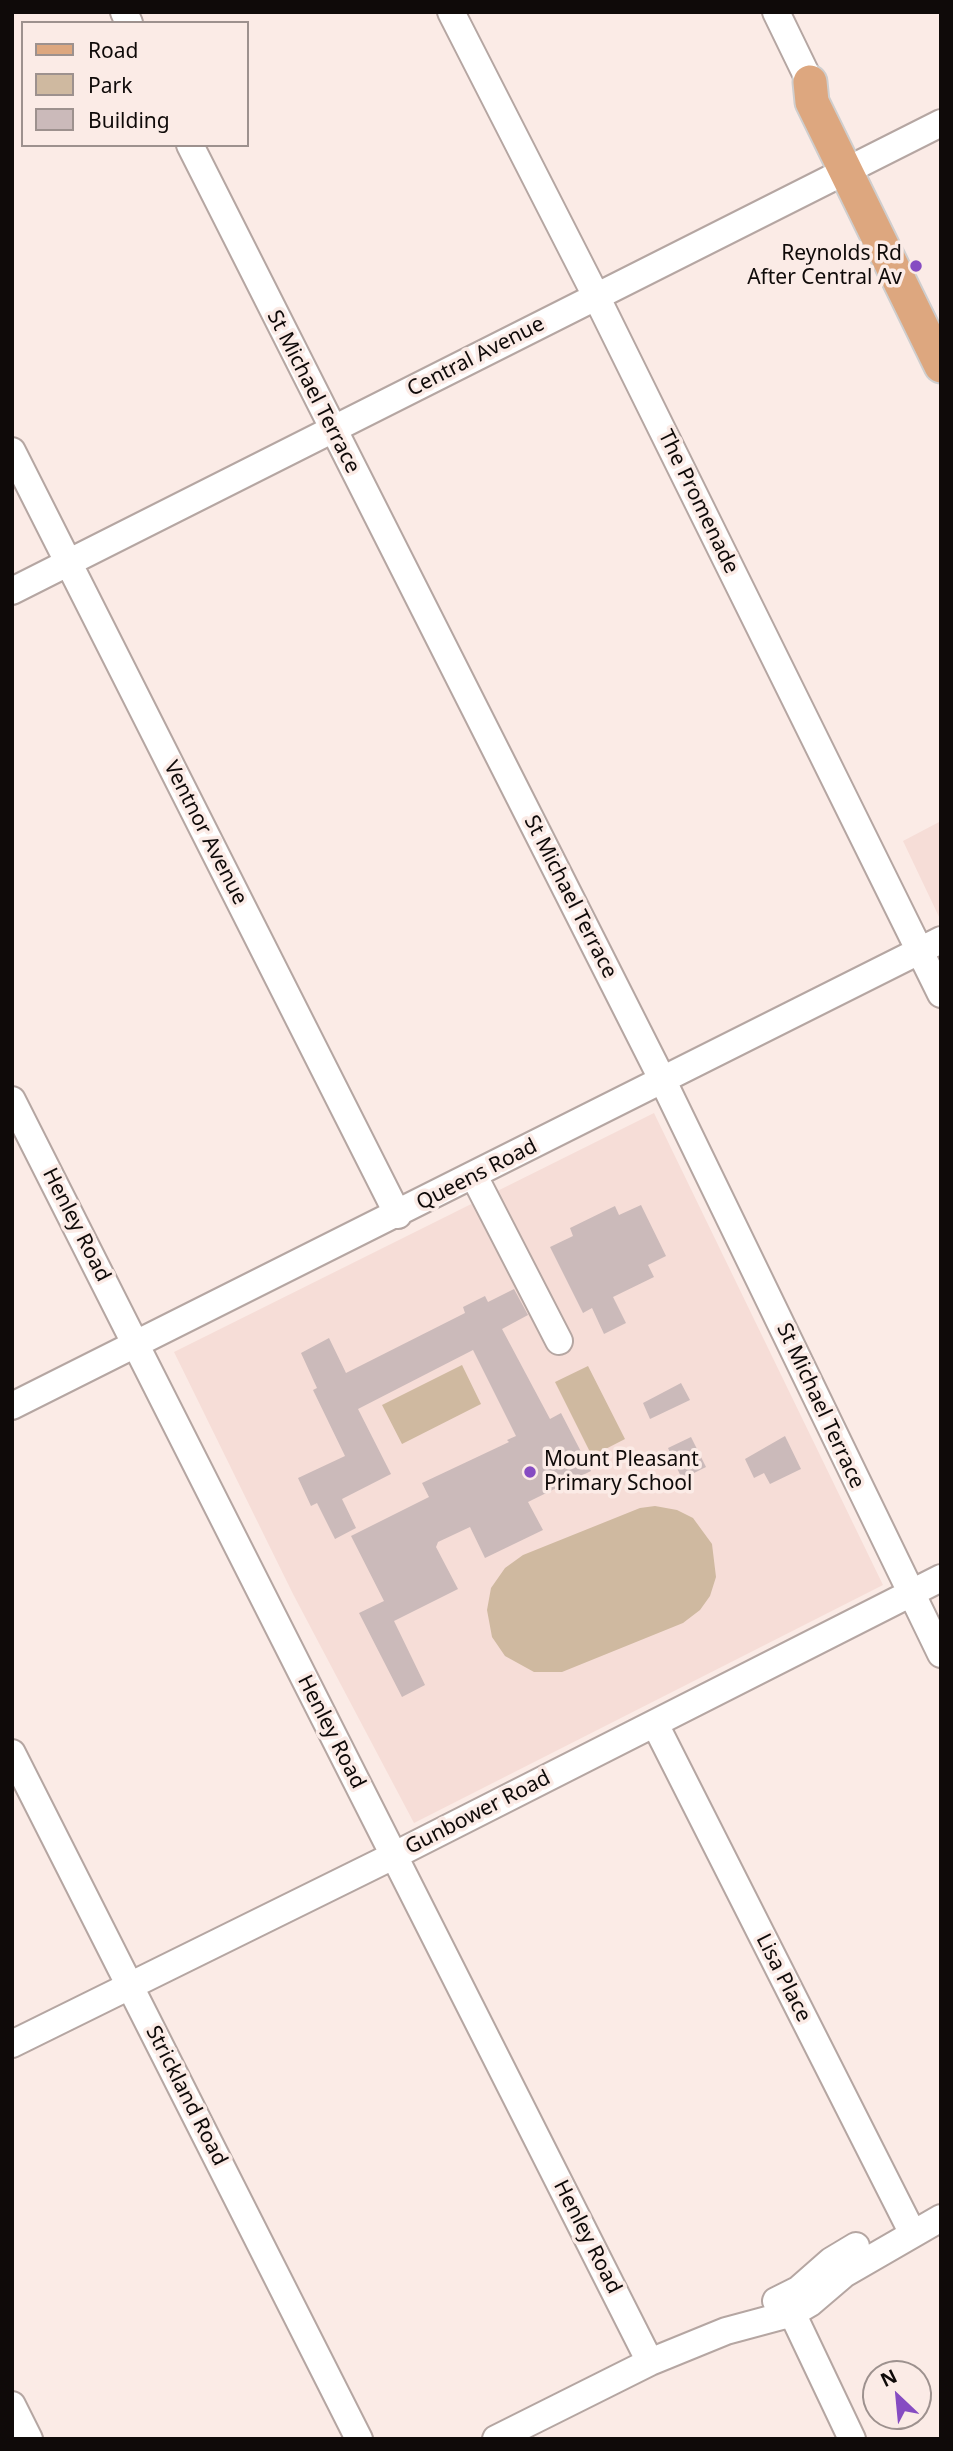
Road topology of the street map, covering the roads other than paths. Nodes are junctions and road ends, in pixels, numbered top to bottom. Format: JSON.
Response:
{"nodes":[{"id":1,"x":451,"y":12,"type":"edge"},
{"id":2,"x":776,"y":12,"type":"edge"},
{"id":3,"x":810,"y":82,"type":"joint"},
{"id":4,"x":941,"y":123,"type":"edge"},
{"id":5,"x":191,"y":147,"type":"edge"},
{"id":6,"x":853,"y":167,"type":"junction"},
{"id":7,"x":596,"y":296,"type":"junction"},
{"id":8,"x":941,"y":330,"type":"edge"},
{"id":9,"x":941,"y":366,"type":"edge"},
{"id":10,"x":332,"y":430,"type":"junction"},
{"id":11,"x":12,"y":451,"type":"edge"},
{"id":12,"x":68,"y":562,"type":"junction"},
{"id":13,"x":12,"y":591,"type":"edge"},
{"id":14,"x":930,"y":945,"type":"edge"},
{"id":15,"x":941,"y":994,"type":"edge"},
{"id":16,"x":663,"y":1081,"type":"junction"},
{"id":17,"x":12,"y":1100,"type":"edge"},
{"id":18,"x":474,"y":1176,"type":"junction"},
{"id":19,"x":398,"y":1215,"type":"junction"},
{"id":20,"x":559,"y":1341,"type":"dead end"},
{"id":21,"x":137,"y":1344,"type":"junction"},
{"id":22,"x":12,"y":1406,"type":"edge"},
{"id":23,"x":941,"y":1578,"type":"edge"},
{"id":24,"x":910,"y":1594,"type":"junction"},
{"id":25,"x":941,"y":1654,"type":"edge"},
{"id":26,"x":655,"y":1724,"type":"junction"},
{"id":27,"x":12,"y":1753,"type":"edge"},
{"id":28,"x":393,"y":1856,"type":"junction"},
{"id":29,"x":129,"y":1984,"type":"junction"},
{"id":30,"x":12,"y":2044,"type":"edge"},
{"id":31,"x":941,"y":2218,"type":"edge"},
{"id":32,"x":912,"y":2232,"type":"junction"},
{"id":33,"x":789,"y":2305,"type":"junction"},
{"id":34,"x":650,"y":2362,"type":"junction"},
{"id":35,"x":12,"y":2405,"type":"edge"},
{"id":36,"x":29,"y":2439,"type":"edge"},
{"id":37,"x":359,"y":2439,"type":"edge"},
{"id":38,"x":496,"y":2439,"type":"edge"},
{"id":39,"x":852,"y":2439,"type":"edge"}],
"edges":[{"from":1,"to":7,"type":"street","name":"The Promenade"},
{"from":2,"to":3,"type":"street"},
{"from":3,"to":6,"type":"main road"},
{"from":4,"to":6,"type":"street","name":"Central Avenue"},
{"from":5,"to":10,"type":"street","name":"St Michael Terrace"},
{"from":6,"to":7,"type":"street","name":"Central Avenue"},
{"from":6,"to":8,"type":"main road"},
{"from":6,"to":9,"type":"main road"},
{"from":7,"to":10,"type":"street","name":"Central Avenue"},
{"from":7,"to":14,"type":"street","name":"The Promenade"},
{"from":10,"to":12,"type":"street","name":"Central Avenue"},
{"from":10,"to":16,"type":"street","name":"St Michael Terrace"},
{"from":11,"to":12,"type":"street","name":"Ventnor Avenue"},
{"from":12,"to":13,"type":"street","name":"Central Avenue"},
{"from":12,"to":19,"type":"street","name":"Ventnor Avenue"},
{"from":14,"to":15,"type":"street","name":"The Promenade"},
{"from":14,"to":16,"type":"street","name":"Queens Road"},
{"from":16,"to":18,"type":"street","name":"Queens Road"},
{"from":16,"to":24,"type":"street","name":"St Michael Terrace"},
{"from":17,"to":21,"type":"street","name":"Henley Road"},
{"from":18,"to":19,"type":"street","name":"Queens Road"},
{"from":18,"to":20,"type":"street"},
{"from":19,"to":21,"type":"street","name":"Queens Road"},
{"from":21,"to":22,"type":"street","name":"Queens Road"},
{"from":21,"to":28,"type":"street","name":"Henley Road"},
{"from":23,"to":24,"type":"street","name":"Gunbower Road"},
{"from":24,"to":25,"type":"street","name":"St Michael Terrace"},
{"from":24,"to":26,"type":"street","name":"Gunbower Road"},
{"from":26,"to":28,"type":"street","name":"Gunbower Road"},
{"from":26,"to":32,"type":"street","name":"Lisa Place"},
{"from":27,"to":29,"type":"street","name":"Strickland Road"},
{"from":28,"to":29,"type":"street","name":"Gunbower Road"},
{"from":28,"to":34,"type":"street","name":"Henley Road"},
{"from":29,"to":30,"type":"street","name":"Gunbower Road"},
{"from":29,"to":37,"type":"street","name":"Strickland Road"},
{"from":31,"to":32,"type":"street"},
{"from":32,"to":33,"type":"street"},
{"from":33,"to":34,"type":"street"},
{"from":33,"to":39,"type":"street"},
{"from":34,"to":38,"type":"street"},
{"from":35,"to":36,"type":"street"}]}
